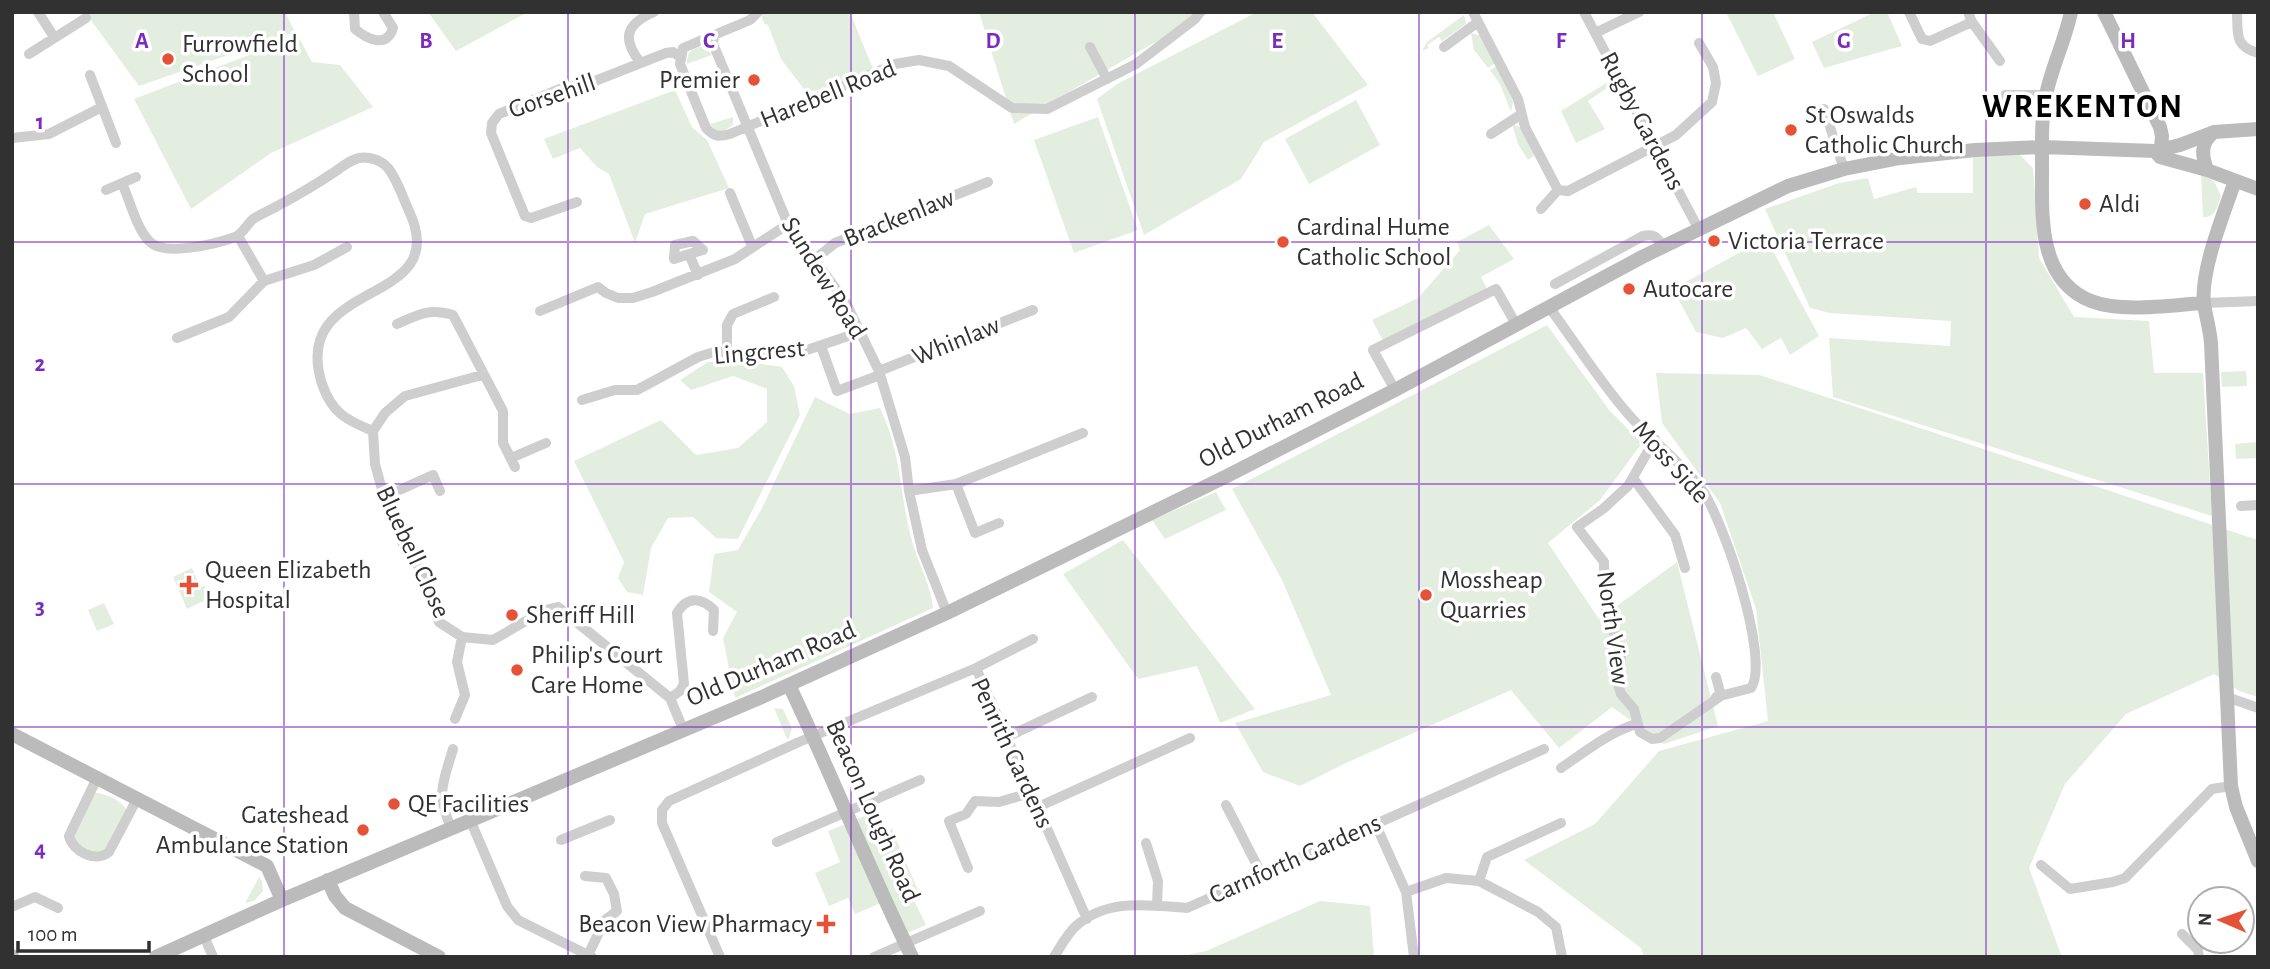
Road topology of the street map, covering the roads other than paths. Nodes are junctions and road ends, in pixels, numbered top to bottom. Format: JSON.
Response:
{"nodes":[{"id":1,"x":38,"y":12,"type":"edge"},
{"id":2,"x":354,"y":12,"type":"edge"},
{"id":3,"x":383,"y":12,"type":"edge"},
{"id":4,"x":654,"y":12,"type":"edge"},
{"id":5,"x":758,"y":12,"type":"edge"},
{"id":6,"x":1200,"y":12,"type":"edge"},
{"id":7,"x":1584,"y":12,"type":"edge"},
{"id":8,"x":1639,"y":12,"type":"edge"},
{"id":9,"x":1909,"y":12,"type":"edge"},
{"id":10,"x":2071,"y":12,"type":"edge"},
{"id":11,"x":2104,"y":12,"type":"edge"},
{"id":12,"x":2237,"y":12,"type":"edge"},
{"id":13,"x":1476,"y":17,"type":"edge"},
{"id":14,"x":1970,"y":17,"type":"edge"},
{"id":15,"x":86,"y":18,"type":"dead end"},
{"id":16,"x":1595,"y":33,"type":"junction"},
{"id":17,"x":714,"y":36,"type":"junction"},
{"id":18,"x":54,"y":37,"type":"junction"},
{"id":19,"x":1699,"y":43,"type":"dead end"},
{"id":20,"x":1090,"y":47,"type":"dead end"},
{"id":21,"x":1444,"y":47,"type":"dead end"},
{"id":22,"x":2258,"y":53,"type":"edge"},
{"id":23,"x":29,"y":54,"type":"dead end"},
{"id":24,"x":680,"y":57,"type":"junction"},
{"id":25,"x":2000,"y":61,"type":"dead end"},
{"id":26,"x":641,"y":63,"type":"junction"},
{"id":27,"x":90,"y":75,"type":"dead end"},
{"id":28,"x":1107,"y":79,"type":"junction"},
{"id":29,"x":2005,"y":95,"type":"dead end"},
{"id":30,"x":2046,"y":95,"type":"junction"},
{"id":31,"x":102,"y":107,"type":"junction"},
{"id":32,"x":1824,"y":109,"type":"dead end"},
{"id":33,"x":1520,"y":115,"type":"junction"},
{"id":34,"x":746,"y":127,"type":"junction"},
{"id":35,"x":2258,"y":129,"type":"edge"},
{"id":36,"x":2214,"y":132,"type":"junction"},
{"id":37,"x":1491,"y":134,"type":"dead end"},
{"id":38,"x":12,"y":138,"type":"edge"},
{"id":39,"x":116,"y":143,"type":"dead end"},
{"id":40,"x":1656,"y":147,"type":"junction"},
{"id":41,"x":2042,"y":147,"type":"junction"},
{"id":42,"x":2158,"y":149,"type":"junction"},
{"id":43,"x":1844,"y":169,"type":"junction"},
{"id":44,"x":2207,"y":170,"type":"junction"},
{"id":45,"x":136,"y":177,"type":"dead end"},
{"id":46,"x":2235,"y":181,"type":"junction"},
{"id":47,"x":988,"y":182,"type":"dead end"},
{"id":48,"x":122,"y":183,"type":"junction"},
{"id":49,"x":2258,"y":189,"type":"edge"},
{"id":50,"x":106,"y":190,"type":"dead end"},
{"id":51,"x":1558,"y":190,"type":"junction"},
{"id":52,"x":730,"y":193,"type":"dead end"},
{"id":53,"x":577,"y":202,"type":"dead end"},
{"id":54,"x":1541,"y":209,"type":"dead end"},
{"id":55,"x":788,"y":224,"type":"junction"},
{"id":56,"x":1699,"y":230,"type":"junction"},
{"id":57,"x":238,"y":236,"type":"junction"},
{"id":58,"x":752,"y":246,"type":"junction"},
{"id":59,"x":347,"y":247,"type":"dead end"},
{"id":60,"x":1664,"y":247,"type":"junction"},
{"id":61,"x":689,"y":254,"type":"dead end"},
{"id":62,"x":814,"y":260,"type":"junction"},
{"id":63,"x":698,"y":275,"type":"junction"},
{"id":64,"x":264,"y":282,"type":"junction"},
{"id":65,"x":1555,"y":285,"type":"dead end"},
{"id":66,"x":774,"y":297,"type":"dead end"},
{"id":67,"x":2258,"y":301,"type":"edge"},
{"id":68,"x":2204,"y":303,"type":"junction"},
{"id":69,"x":1549,"y":307,"type":"junction"},
{"id":70,"x":1033,"y":310,"type":"dead end"},
{"id":71,"x":540,"y":311,"type":"dead end"},
{"id":72,"x":397,"y":324,"type":"dead end"},
{"id":73,"x":1517,"y":326,"type":"junction"},
{"id":74,"x":860,"y":332,"type":"junction"},
{"id":75,"x":177,"y":338,"type":"dead end"},
{"id":76,"x":821,"y":346,"type":"junction"},
{"id":77,"x":727,"y":352,"type":"junction"},
{"id":78,"x":880,"y":373,"type":"junction"},
{"id":79,"x":482,"y":375,"type":"junction"},
{"id":80,"x":1395,"y":390,"type":"junction"},
{"id":81,"x":582,"y":400,"type":"dead end"},
{"id":82,"x":373,"y":431,"type":"junction"},
{"id":83,"x":1083,"y":433,"type":"dead end"},
{"id":84,"x":1655,"y":439,"type":"junction"},
{"id":85,"x":546,"y":443,"type":"dead end"},
{"id":86,"x":1633,"y":478,"type":"junction"},
{"id":87,"x":956,"y":484,"type":"junction"},
{"id":88,"x":440,"y":491,"type":"dead end"},
{"id":89,"x":909,"y":491,"type":"junction"},
{"id":90,"x":384,"y":497,"type":"junction"},
{"id":91,"x":2258,"y":505,"type":"edge"},
{"id":92,"x":2241,"y":506,"type":"dead end"},
{"id":93,"x":999,"y":523,"type":"dead end"},
{"id":94,"x":1685,"y":568,"type":"dead end"},
{"id":95,"x":947,"y":613,"type":"junction"},
{"id":96,"x":713,"y":631,"type":"dead end"},
{"id":97,"x":463,"y":637,"type":"junction"},
{"id":98,"x":1033,"y":639,"type":"dead end"},
{"id":99,"x":975,"y":668,"type":"junction"},
{"id":100,"x":1716,"y":677,"type":"dead end"},
{"id":101,"x":789,"y":685,"type":"junction"},
{"id":102,"x":1718,"y":696,"type":"junction"},
{"id":103,"x":1092,"y":697,"type":"dead end"},
{"id":104,"x":2227,"y":697,"type":"junction"},
{"id":105,"x":670,"y":698,"type":"junction"},
{"id":106,"x":2258,"y":708,"type":"edge"},
{"id":107,"x":455,"y":719,"type":"dead end"},
{"id":108,"x":1636,"y":724,"type":"junction"},
{"id":109,"x":683,"y":729,"type":"junction"},
{"id":110,"x":12,"y":734,"type":"edge"},
{"id":111,"x":813,"y":736,"type":"junction"},
{"id":112,"x":1007,"y":737,"type":"junction"},
{"id":113,"x":1191,"y":738,"type":"dead end"},
{"id":114,"x":453,"y":749,"type":"dead end"},
{"id":115,"x":1544,"y":749,"type":"dead end"},
{"id":116,"x":1561,"y":768,"type":"dead end"},
{"id":117,"x":97,"y":778,"type":"junction"},
{"id":118,"x":920,"y":780,"type":"dead end"},
{"id":119,"x":2231,"y":786,"type":"junction"},
{"id":120,"x":1030,"y":793,"type":"junction"},
{"id":121,"x":137,"y":799,"type":"junction"},
{"id":122,"x":1226,"y":805,"type":"dead end"},
{"id":123,"x":1038,"y":807,"type":"junction"},
{"id":124,"x":847,"y":813,"type":"junction"},
{"id":125,"x":610,"y":820,"type":"dead end"},
{"id":126,"x":471,"y":822,"type":"junction"},
{"id":127,"x":1562,"y":823,"type":"dead end"},
{"id":128,"x":1375,"y":824,"type":"junction"},
{"id":129,"x":452,"y":830,"type":"junction"},
{"id":130,"x":561,"y":840,"type":"dead end"},
{"id":131,"x":777,"y":842,"type":"dead end"},
{"id":132,"x":1146,"y":843,"type":"dead end"},
{"id":133,"x":2258,"y":861,"type":"edge"},
{"id":134,"x":2041,"y":865,"type":"dead end"},
{"id":135,"x":968,"y":868,"type":"dead end"},
{"id":136,"x":1262,"y":875,"type":"junction"},
{"id":137,"x":585,"y":876,"type":"dead end"},
{"id":138,"x":328,"y":880,"type":"junction"},
{"id":139,"x":1479,"y":881,"type":"junction"},
{"id":140,"x":1406,"y":892,"type":"junction"},
{"id":141,"x":282,"y":900,"type":"junction"},
{"id":142,"x":14,"y":906,"type":"dead end"},
{"id":143,"x":1157,"y":906,"type":"junction"},
{"id":144,"x":58,"y":908,"type":"dead end"},
{"id":145,"x":980,"y":912,"type":"dead end"},
{"id":146,"x":1087,"y":919,"type":"junction"},
{"id":147,"x":2182,"y":934,"type":"dead end"},
{"id":148,"x":204,"y":936,"type":"junction"},
{"id":149,"x":905,"y":943,"type":"junction"},
{"id":150,"x":590,"y":956,"type":"edge"},
{"id":151,"x":156,"y":957,"type":"edge"},
{"id":152,"x":213,"y":957,"type":"edge"},
{"id":153,"x":439,"y":957,"type":"edge"},
{"id":154,"x":720,"y":957,"type":"edge"},
{"id":155,"x":874,"y":957,"type":"edge"},
{"id":156,"x":912,"y":957,"type":"edge"},
{"id":157,"x":1054,"y":957,"type":"edge"},
{"id":158,"x":1414,"y":957,"type":"edge"},
{"id":159,"x":1562,"y":957,"type":"edge"},
{"id":160,"x":2199,"y":957,"type":"edge"}],
"edges":[{"from":1,"to":18,"type":"street"},
{"from":2,"to":3,"type":"street"},
{"from":4,"to":26,"type":"street"},
{"from":5,"to":17,"type":"street"},
{"from":6,"to":28,"type":"street","name":"Harebell Road"},
{"from":7,"to":16,"type":"street","name":"Rugby Gardens"},
{"from":8,"to":16,"type":"street"},
{"from":9,"to":14,"type":"street"},
{"from":10,"to":30,"type":"main road"},
{"from":11,"to":42,"type":"main road"},
{"from":12,"to":22,"type":"street"},
{"from":13,"to":21,"type":"street"},
{"from":13,"to":33,"type":"street"},
{"from":14,"to":25,"type":"street"},
{"from":15,"to":18,"type":"street"},
{"from":16,"to":40,"type":"street","name":"Rugby Gardens"},
{"from":17,"to":24,"type":"street"},
{"from":17,"to":34,"type":"street","name":"Sundew Road"},
{"from":18,"to":23,"type":"street"},
{"from":19,"to":40,"type":"street"},
{"from":20,"to":28,"type":"street"},
{"from":24,"to":26,"type":"street","name":"Gorsehill"},
{"from":24,"to":34,"type":"street","name":"Harebell Road"},
{"from":26,"to":53,"type":"street","name":"Gorsehill"},
{"from":27,"to":31,"type":"street"},
{"from":28,"to":34,"type":"street","name":"Harebell Road"},
{"from":29,"to":30,"type":"street"},
{"from":30,"to":41,"type":"main road"},
{"from":31,"to":38,"type":"street"},
{"from":31,"to":39,"type":"street"},
{"from":32,"to":43,"type":"street"},
{"from":33,"to":37,"type":"street"},
{"from":33,"to":51,"type":"street"},
{"from":34,"to":55,"type":"street","name":"Sundew Road"},
{"from":35,"to":36,"type":"main road"},
{"from":36,"to":42,"type":"main road"},
{"from":36,"to":44,"type":"main road"},
{"from":40,"to":51,"type":"street"},
{"from":40,"to":56,"type":"street","name":"Rugby Gardens"},
{"from":41,"to":42,"type":"main road","name":"Old Durham Road"},
{"from":41,"to":43,"type":"main road","name":"Old Durham Road"},
{"from":41,"to":68,"type":"main road"},
{"from":42,"to":44,"type":"main road"},
{"from":43,"to":56,"type":"main road","name":"Old Durham Road"},
{"from":44,"to":46,"type":"main road"},
{"from":45,"to":48,"type":"street"},
{"from":46,"to":49,"type":"main road"},
{"from":46,"to":68,"type":"main road"},
{"from":47,"to":62,"type":"street","name":"Brackenlaw"},
{"from":48,"to":50,"type":"street"},
{"from":48,"to":57,"type":"street"},
{"from":51,"to":54,"type":"street"},
{"from":52,"to":58,"type":"street"},
{"from":55,"to":58,"type":"street"},
{"from":55,"to":62,"type":"street","name":"Sundew Road"},
{"from":56,"to":60,"type":"main road","name":"Old Durham Road"},
{"from":57,"to":64,"type":"street"},
{"from":57,"to":82,"type":"street"},
{"from":58,"to":63,"type":"street"},
{"from":59,"to":64,"type":"street"},
{"from":60,"to":65,"type":"street"},
{"from":60,"to":69,"type":"main road","name":"Old Durham Road"},
{"from":61,"to":63,"type":"street"},
{"from":62,"to":74,"type":"street","name":"Sundew Road"},
{"from":63,"to":71,"type":"street"},
{"from":64,"to":75,"type":"street"},
{"from":66,"to":77,"type":"street"},
{"from":67,"to":68,"type":"street"},
{"from":68,"to":104,"type":"main road"},
{"from":69,"to":73,"type":"main road","name":"Old Durham Road"},
{"from":69,"to":84,"type":"street","name":"Moss Side"},
{"from":70,"to":78,"type":"street","name":"Whinlaw"},
{"from":72,"to":79,"type":"street"},
{"from":73,"to":80,"type":"main road","name":"Old Durham Road"},
{"from":73,"to":80,"type":"street","name":"Old Durham Road"},
{"from":74,"to":76,"type":"street","name":"Lingcrest"},
{"from":74,"to":78,"type":"street","name":"Sundew Road"},
{"from":76,"to":77,"type":"street","name":"Lingcrest"},
{"from":76,"to":78,"type":"street","name":"Whinlaw"},
{"from":77,"to":81,"type":"street","name":"Lingcrest"},
{"from":78,"to":89,"type":"street","name":"Sundew Road"},
{"from":79,"to":82,"type":"street"},
{"from":79,"to":85,"type":"street"},
{"from":80,"to":95,"type":"main road","name":"Old Durham Road"},
{"from":82,"to":90,"type":"street","name":"Bluebell Close"},
{"from":83,"to":87,"type":"street"},
{"from":84,"to":86,"type":"street","name":"North View"},
{"from":84,"to":102,"type":"street","name":"Moss Side"},
{"from":86,"to":94,"type":"street"},
{"from":86,"to":108,"type":"street","name":"North View"},
{"from":87,"to":89,"type":"street"},
{"from":87,"to":93,"type":"street"},
{"from":88,"to":90,"type":"street"},
{"from":89,"to":95,"type":"street","name":"Sundew Road"},
{"from":90,"to":97,"type":"street","name":"Bluebell Close"},
{"from":91,"to":92,"type":"street"},
{"from":95,"to":101,"type":"main road","name":"Old Durham Road"},
{"from":96,"to":105,"type":"street"},
{"from":97,"to":105,"type":"street","name":"Bluebell Close"},
{"from":97,"to":107,"type":"street"},
{"from":98,"to":99,"type":"street"},
{"from":99,"to":111,"type":"street","name":"Penrith Gardens"},
{"from":99,"to":112,"type":"street","name":"Penrith Gardens"},
{"from":100,"to":102,"type":"street"},
{"from":101,"to":109,"type":"main road","name":"Old Durham Road"},
{"from":101,"to":111,"type":"main road","name":"Beacon Lough Road"},
{"from":102,"to":108,"type":"street"},
{"from":103,"to":112,"type":"street"},
{"from":104,"to":106,"type":"street"},
{"from":104,"to":119,"type":"main road"},
{"from":105,"to":109,"type":"street","name":"Bluebell Close"},
{"from":108,"to":116,"type":"street"},
{"from":109,"to":126,"type":"main road","name":"Old Durham Road"},
{"from":110,"to":117,"type":"main road"},
{"from":111,"to":124,"type":"main road","name":"Beacon Lough Road"},
{"from":111,"to":154,"type":"street","name":"Penrith Gardens"},
{"from":112,"to":120,"type":"street","name":"Penrith Gardens"},
{"from":113,"to":123,"type":"street"},
{"from":114,"to":129,"type":"street"},
{"from":115,"to":128,"type":"street","name":"Carnforth Gardens"},
{"from":117,"to":121,"type":"main road"},
{"from":117,"to":121,"type":"street"},
{"from":118,"to":124,"type":"street"},
{"from":119,"to":133,"type":"main road"},
{"from":119,"to":134,"type":"street"},
{"from":120,"to":123,"type":"street","name":"Penrith Gardens"},
{"from":120,"to":135,"type":"street"},
{"from":121,"to":141,"type":"main road"},
{"from":122,"to":136,"type":"street"},
{"from":123,"to":146,"type":"street","name":"Penrith Gardens"},
{"from":124,"to":131,"type":"street"},
{"from":124,"to":149,"type":"main road","name":"Beacon Lough Road"},
{"from":125,"to":130,"type":"street"},
{"from":126,"to":129,"type":"main road","name":"Old Durham Road"},
{"from":126,"to":150,"type":"street"},
{"from":127,"to":139,"type":"street"},
{"from":128,"to":136,"type":"street","name":"Carnforth Gardens"},
{"from":128,"to":140,"type":"street"},
{"from":129,"to":138,"type":"main road","name":"Old Durham Road"},
{"from":132,"to":143,"type":"street"},
{"from":136,"to":143,"type":"street","name":"Carnforth Gardens"},
{"from":137,"to":150,"type":"street"},
{"from":138,"to":141,"type":"main road","name":"Old Durham Road"},
{"from":138,"to":153,"type":"main road"},
{"from":139,"to":140,"type":"street"},
{"from":139,"to":159,"type":"street"},
{"from":140,"to":158,"type":"street"},
{"from":141,"to":148,"type":"main road","name":"Old Durham Road"},
{"from":142,"to":144,"type":"street"},
{"from":143,"to":146,"type":"street","name":"Carnforth Gardens"},
{"from":145,"to":149,"type":"street"},
{"from":146,"to":157,"type":"street","name":"Carnforth Gardens"},
{"from":147,"to":160,"type":"street"},
{"from":148,"to":151,"type":"main road","name":"Old Durham Road"},
{"from":148,"to":152,"type":"street"},
{"from":149,"to":155,"type":"street"},
{"from":149,"to":156,"type":"main road","name":"Beacon Lough Road"}]}
